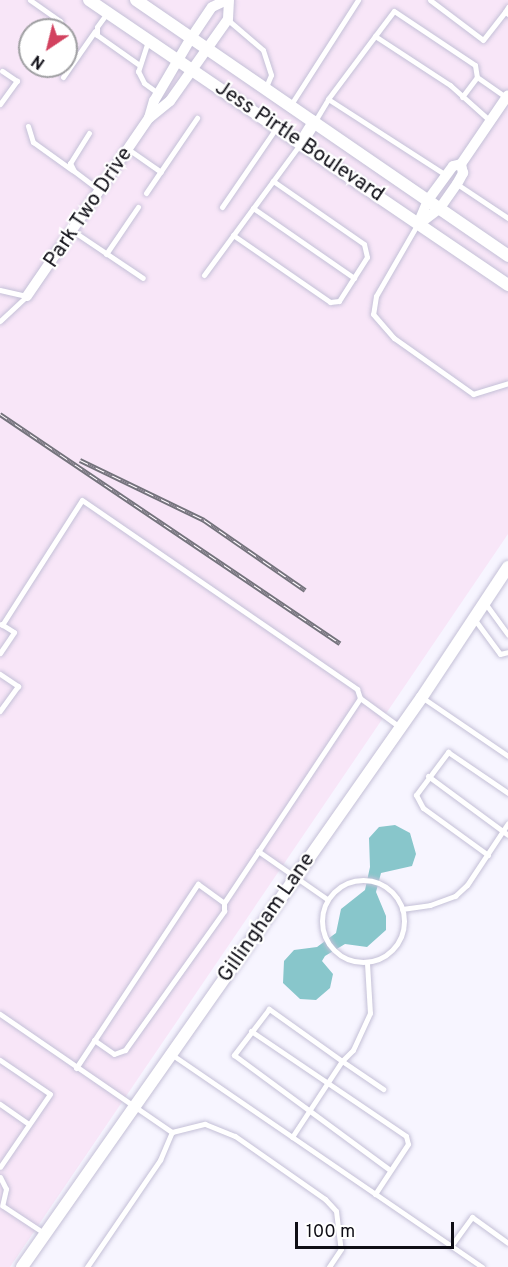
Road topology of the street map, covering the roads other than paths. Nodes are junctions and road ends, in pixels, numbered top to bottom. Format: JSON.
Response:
{"nodes":[{"id":1,"x":30,"y":0,"type":"edge"},
{"id":2,"x":89,"y":0,"type":"edge"},
{"id":3,"x":136,"y":0,"type":"edge"},
{"id":4,"x":228,"y":0,"type":"edge"},
{"id":5,"x":358,"y":0,"type":"edge"},
{"id":6,"x":430,"y":0,"type":"edge"},
{"id":7,"x":40,"y":3,"type":"edge"},
{"id":8,"x":507,"y":11,"type":"edge"},
{"id":9,"x":108,"y":12,"type":"junction"},
{"id":10,"x":57,"y":18,"type":"edge"},
{"id":11,"x":228,"y":20,"type":"junction"},
{"id":12,"x":95,"y":31,"type":"junction"},
{"id":13,"x":375,"y":36,"type":"junction"},
{"id":14,"x":191,"y":38,"type":"junction"},
{"id":15,"x":149,"y":40,"type":"junction"},
{"id":16,"x":207,"y":48,"type":"junction"},
{"id":17,"x":78,"y":55,"type":"edge"},
{"id":18,"x":178,"y":60,"type":"junction"},
{"id":19,"x":138,"y":64,"type":"junction"},
{"id":20,"x":192,"y":69,"type":"junction"},
{"id":21,"x":2,"y":71,"type":"dead end"},
{"id":22,"x":477,"y":77,"type":"junction"},
{"id":23,"x":266,"y":89,"type":"junction"},
{"id":24,"x":158,"y":94,"type":"junction"},
{"id":25,"x":507,"y":96,"type":"edge"},
{"id":26,"x":462,"y":97,"type":"junction"},
{"id":27,"x":328,"y":99,"type":"junction"},
{"id":28,"x":0,"y":104,"type":"edge"},
{"id":29,"x":290,"y":106,"type":"junction"},
{"id":30,"x":149,"y":118,"type":"junction"},
{"id":31,"x":197,"y":118,"type":"dead end"},
{"id":32,"x":489,"y":120,"type":"junction"},
{"id":33,"x":314,"y":122,"type":"junction"},
{"id":34,"x":28,"y":126,"type":"dead end"},
{"id":35,"x":277,"y":127,"type":"junction"},
{"id":36,"x":89,"y":134,"type":"dead end"},
{"id":37,"x":301,"y":143,"type":"junction"},
{"id":38,"x":128,"y":149,"type":"junction"},
{"id":39,"x":461,"y":164,"type":"junction"},
{"id":40,"x":74,"y":171,"type":"junction"},
{"id":41,"x":161,"y":172,"type":"junction"},
{"id":42,"x":446,"y":175,"type":"junction"},
{"id":43,"x":273,"y":181,"type":"junction"},
{"id":44,"x":457,"y":184,"type":"junction"},
{"id":45,"x":100,"y":191,"type":"junction"},
{"id":46,"x":146,"y":193,"type":"dead end"},
{"id":47,"x":428,"y":200,"type":"junction"},
{"id":48,"x":138,"y":207,"type":"dead end"},
{"id":49,"x":222,"y":207,"type":"dead end"},
{"id":50,"x":253,"y":208,"type":"junction"},
{"id":51,"x":440,"y":208,"type":"junction"},
{"id":52,"x":508,"y":218,"type":"edge"},
{"id":53,"x":418,"y":224,"type":"junction"},
{"id":54,"x":73,"y":231,"type":"junction"},
{"id":55,"x":233,"y":235,"type":"junction"},
{"id":56,"x":106,"y":254,"type":"junction"},
{"id":57,"x":508,"y":256,"type":"edge"},
{"id":58,"x":204,"y":275,"type":"dead end"},
{"id":59,"x":143,"y":278,"type":"dead end"},
{"id":60,"x":354,"y":278,"type":"junction"},
{"id":61,"x":508,"y":285,"type":"edge"},
{"id":62,"x":0,"y":290,"type":"edge"},
{"id":63,"x":27,"y":296,"type":"junction"},
{"id":64,"x":0,"y":321,"type":"edge"},
{"id":65,"x":508,"y":383,"type":"edge"},
{"id":66,"x":508,"y":567,"type":"edge"},
{"id":67,"x":485,"y":603,"type":"junction"},
{"id":68,"x":474,"y":618,"type":"junction"},
{"id":69,"x":1,"y":624,"type":"edge"},
{"id":70,"x":508,"y":635,"type":"edge"},
{"id":71,"x":508,"y":652,"type":"edge"},
{"id":72,"x":0,"y":653,"type":"edge"},
{"id":73,"x":0,"y":674,"type":"edge"},
{"id":74,"x":422,"y":697,"type":"junction"},
{"id":75,"x":360,"y":698,"type":"junction"},
{"id":76,"x":0,"y":711,"type":"edge"},
{"id":77,"x":400,"y":728,"type":"junction"},
{"id":78,"x":508,"y":756,"type":"edge"},
{"id":79,"x":428,"y":776,"type":"junction"},
{"id":80,"x":508,"y":793,"type":"edge"},
{"id":81,"x":508,"y":823,"type":"edge"},
{"id":82,"x":505,"y":833,"type":"edge"},
{"id":83,"x":258,"y":851,"type":"junction"},
{"id":84,"x":488,"y":855,"type":"junction"},
{"id":85,"x":295,"y":878,"type":"junction"},
{"id":86,"x":327,"y":899,"type":"junction"},
{"id":87,"x":224,"y":903,"type":"junction"},
{"id":88,"x":402,"y":909,"type":"junction"},
{"id":89,"x":367,"y":963,"type":"junction"},
{"id":90,"x":0,"y":1014,"type":"edge"},
{"id":91,"x":251,"y":1031,"type":"junction"},
{"id":92,"x":94,"y":1040,"type":"junction"},
{"id":93,"x":171,"y":1054,"type":"junction"},
{"id":94,"x":0,"y":1060,"type":"edge"},
{"id":95,"x":342,"y":1061,"type":"junction"},
{"id":96,"x":76,"y":1068,"type":"junction"},
{"id":97,"x":328,"y":1084,"type":"junction"},
{"id":98,"x":383,"y":1089,"type":"dead end"},
{"id":99,"x":0,"y":1104,"type":"edge"},
{"id":100,"x":133,"y":1108,"type":"junction"},
{"id":101,"x":308,"y":1113,"type":"junction"},
{"id":102,"x":29,"y":1124,"type":"junction"},
{"id":103,"x":172,"y":1132,"type":"junction"},
{"id":104,"x":292,"y":1137,"type":"junction"},
{"id":105,"x":0,"y":1167,"type":"edge"},
{"id":106,"x":390,"y":1170,"type":"junction"},
{"id":107,"x":0,"y":1177,"type":"edge"},
{"id":108,"x":375,"y":1194,"type":"junction"},
{"id":109,"x":1,"y":1207,"type":"edge"},
{"id":110,"x":45,"y":1234,"type":"junction"},
{"id":111,"x":508,"y":1243,"type":"edge"},
{"id":112,"x":451,"y":1246,"type":"junction"},
{"id":113,"x":22,"y":1267,"type":"edge"},
{"id":114,"x":87,"y":1267,"type":"edge"},
{"id":115,"x":328,"y":1267,"type":"edge"},
{"id":116,"x":482,"y":1267,"type":"edge"}],
"edges":[{"from":1,"to":7,"type":"lane"},
{"from":2,"to":9,"type":"street","name":"Jess Pirtle Boulevard"},
{"from":3,"to":14,"type":"street","name":"Jess Pirtle Boulevard"},
{"from":4,"to":11,"type":"street","name":"Park Two Drive"},
{"from":4,"to":14,"type":"street","name":"Park Two Drive"},
{"from":5,"to":29,"type":"lane"},
{"from":6,"to":8,"type":"lane"},
{"from":7,"to":10,"type":"lane"},
{"from":9,"to":12,"type":"lane"},
{"from":9,"to":15,"type":"street","name":"Jess Pirtle Boulevard"},
{"from":11,"to":16,"type":"street","name":"Park Two Drive"},
{"from":11,"to":23,"type":"lane"},
{"from":12,"to":17,"type":"lane"},
{"from":12,"to":19,"type":"lane"},
{"from":13,"to":22,"type":"lane"},
{"from":13,"to":26,"type":"lane"},
{"from":13,"to":27,"type":"lane"},
{"from":14,"to":16,"type":"street","name":"Jess Pirtle Boulevard"},
{"from":14,"to":18,"type":"street","name":"Park Two Drive"},
{"from":15,"to":18,"type":"street","name":"Jess Pirtle Boulevard"},
{"from":15,"to":19,"type":"lane"},
{"from":16,"to":20,"type":"street","name":"Park Two Drive"},
{"from":16,"to":23,"type":"street","name":"Jess Pirtle Boulevard"},
{"from":18,"to":20,"type":"street","name":"Jess Pirtle Boulevard"},
{"from":18,"to":24,"type":"street","name":"Park Two Drive"},
{"from":19,"to":24,"type":"lane"},
{"from":20,"to":30,"type":"street","name":"Park Two Drive"},
{"from":20,"to":35,"type":"street","name":"Jess Pirtle Boulevard"},
{"from":21,"to":28,"type":"lane"},
{"from":22,"to":25,"type":"lane"},
{"from":22,"to":26,"type":"lane"},
{"from":23,"to":29,"type":"street","name":"Jess Pirtle Boulevard"},
{"from":24,"to":30,"type":"street","name":"Park Two Drive"},
{"from":25,"to":32,"type":"street"},
{"from":26,"to":32,"type":"lane"},
{"from":27,"to":33,"type":"lane"},
{"from":27,"to":42,"type":"lane"},
{"from":29,"to":33,"type":"street","name":"Jess Pirtle Boulevard"},
{"from":30,"to":38,"type":"street","name":"Park Two Drive"},
{"from":31,"to":41,"type":"lane"},
{"from":32,"to":39,"type":"street"},
{"from":33,"to":37,"type":"street"},
{"from":33,"to":47,"type":"street","name":"Jess Pirtle Boulevard"},
{"from":34,"to":40,"type":"lane"},
{"from":35,"to":37,"type":"street","name":"Jess Pirtle Boulevard"},
{"from":35,"to":49,"type":"lane"},
{"from":36,"to":40,"type":"lane"},
{"from":37,"to":43,"type":"lane"},
{"from":37,"to":53,"type":"street","name":"Jess Pirtle Boulevard"},
{"from":38,"to":41,"type":"lane"},
{"from":38,"to":45,"type":"street","name":"Park Two Drive"},
{"from":39,"to":42,"type":"street"},
{"from":39,"to":44,"type":"street"},
{"from":40,"to":45,"type":"lane"},
{"from":41,"to":46,"type":"lane"},
{"from":42,"to":47,"type":"street"},
{"from":43,"to":50,"type":"lane"},
{"from":43,"to":60,"type":"lane"},
{"from":44,"to":51,"type":"street"},
{"from":44,"to":52,"type":"lane"},
{"from":45,"to":54,"type":"street","name":"Park Two Drive"},
{"from":47,"to":51,"type":"street","name":"Jess Pirtle Boulevard"},
{"from":47,"to":53,"type":"street"},
{"from":48,"to":56,"type":"lane"},
{"from":50,"to":55,"type":"lane"},
{"from":50,"to":60,"type":"lane"},
{"from":51,"to":53,"type":"street"},
{"from":51,"to":57,"type":"street","name":"Jess Pirtle Boulevard"},
{"from":53,"to":61,"type":"street","name":"Jess Pirtle Boulevard"},
{"from":53,"to":65,"type":"lane"},
{"from":54,"to":56,"type":"lane"},
{"from":54,"to":63,"type":"street","name":"Park Two Drive"},
{"from":55,"to":58,"type":"lane"},
{"from":55,"to":60,"type":"lane"},
{"from":56,"to":59,"type":"lane"},
{"from":62,"to":63,"type":"lane"},
{"from":63,"to":64,"type":"lane"},
{"from":66,"to":67,"type":"street","name":"Gillingham Lane"},
{"from":67,"to":68,"type":"street","name":"Gillingham Lane"},
{"from":67,"to":70,"type":"lane"},
{"from":68,"to":71,"type":"lane"},
{"from":68,"to":74,"type":"street","name":"Gillingham Lane"},
{"from":69,"to":72,"type":"lane"},
{"from":69,"to":75,"type":"lane"},
{"from":73,"to":76,"type":"lane"},
{"from":74,"to":77,"type":"street","name":"Gillingham Lane"},
{"from":74,"to":78,"type":"lane"},
{"from":75,"to":77,"type":"lane"},
{"from":75,"to":83,"type":"lane"},
{"from":77,"to":85,"type":"street","name":"Gillingham Lane"},
{"from":79,"to":80,"type":"lane"},
{"from":79,"to":82,"type":"lane"},
{"from":79,"to":84,"type":"lane"},
{"from":81,"to":82,"type":"lane"},
{"from":82,"to":84,"type":"lane"},
{"from":83,"to":85,"type":"lane"},
{"from":83,"to":87,"type":"lane"},
{"from":84,"to":88,"type":"lane"},
{"from":85,"to":86,"type":"lane"},
{"from":85,"to":93,"type":"street","name":"Gillingham Lane"},
{"from":86,"to":88,"type":"lane"},
{"from":86,"to":89,"type":"lane"},
{"from":87,"to":92,"type":"lane"},
{"from":87,"to":92,"type":"lane"},
{"from":88,"to":89,"type":"lane"},
{"from":89,"to":95,"type":"lane"},
{"from":90,"to":96,"type":"lane"},
{"from":91,"to":95,"type":"lane"},
{"from":91,"to":97,"type":"lane"},
{"from":91,"to":101,"type":"lane"},
{"from":92,"to":96,"type":"lane"},
{"from":93,"to":100,"type":"street","name":"Gillingham Lane"},
{"from":93,"to":104,"type":"lane"},
{"from":94,"to":102,"type":"lane"},
{"from":95,"to":97,"type":"lane"},
{"from":95,"to":98,"type":"lane"},
{"from":96,"to":100,"type":"lane"},
{"from":97,"to":101,"type":"lane"},
{"from":97,"to":106,"type":"lane"},
{"from":99,"to":102,"type":"lane"},
{"from":100,"to":103,"type":"lane"},
{"from":100,"to":110,"type":"street","name":"Gillingham Lane"},
{"from":101,"to":104,"type":"lane"},
{"from":101,"to":106,"type":"lane"},
{"from":102,"to":105,"type":"lane"},
{"from":103,"to":114,"type":"lane"},
{"from":103,"to":115,"type":"lane"},
{"from":104,"to":108,"type":"lane"},
{"from":106,"to":108,"type":"lane"},
{"from":107,"to":109,"type":"lane"},
{"from":108,"to":112,"type":"lane"},
{"from":109,"to":110,"type":"lane"},
{"from":110,"to":113,"type":"street","name":"Gillingham Lane"},
{"from":111,"to":112,"type":"lane"},
{"from":112,"to":116,"type":"lane"}]}
